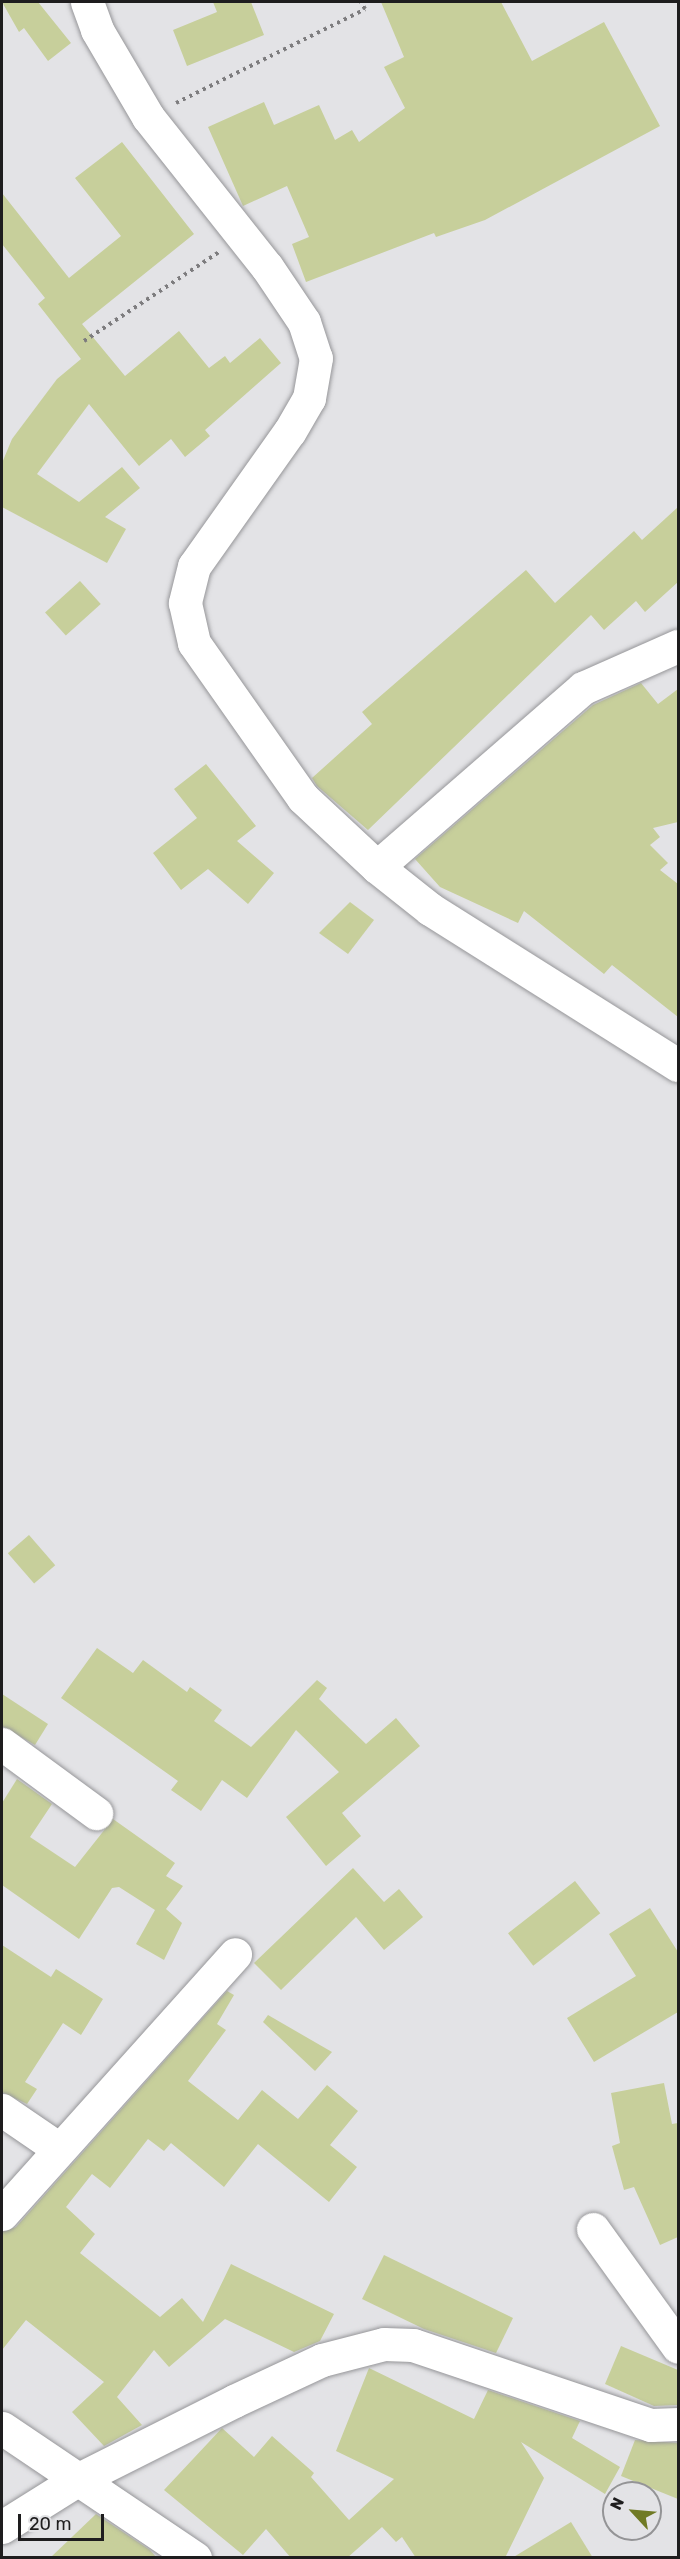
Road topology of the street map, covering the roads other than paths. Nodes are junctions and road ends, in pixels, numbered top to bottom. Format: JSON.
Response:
{"nodes":[{"id":1,"x":87,"y":2,"type":"edge"},
{"id":2,"x":678,"y":646,"type":"edge"},
{"id":3,"x":377,"y":867,"type":"junction"},
{"id":4,"x":678,"y":1065,"type":"edge"},
{"id":5,"x":2,"y":1744,"type":"edge"},
{"id":6,"x":96,"y":1813,"type":"dead end"},
{"id":7,"x":235,"y":1954,"type":"dead end"},
{"id":8,"x":2,"y":2110,"type":"edge"},
{"id":9,"x":59,"y":2149,"type":"junction"},
{"id":10,"x":2,"y":2214,"type":"edge"},
{"id":11,"x":593,"y":2229,"type":"dead end"},
{"id":12,"x":678,"y":2347,"type":"edge"},
{"id":13,"x":678,"y":2424,"type":"edge"},
{"id":14,"x":2,"y":2428,"type":"edge"},
{"id":15,"x":77,"y":2480,"type":"junction"},
{"id":16,"x":2,"y":2528,"type":"edge"},
{"id":17,"x":195,"y":2558,"type":"edge"}],
"edges":[{"from":1,"to":3,"type":"street"},
{"from":2,"to":3,"type":"street"},
{"from":3,"to":4,"type":"street"},
{"from":5,"to":6,"type":"street"},
{"from":7,"to":9,"type":"street"},
{"from":8,"to":9,"type":"street"},
{"from":9,"to":10,"type":"street"},
{"from":11,"to":12,"type":"street"},
{"from":13,"to":15,"type":"street"},
{"from":14,"to":15,"type":"street"},
{"from":15,"to":16,"type":"street"},
{"from":15,"to":17,"type":"street"}]}
